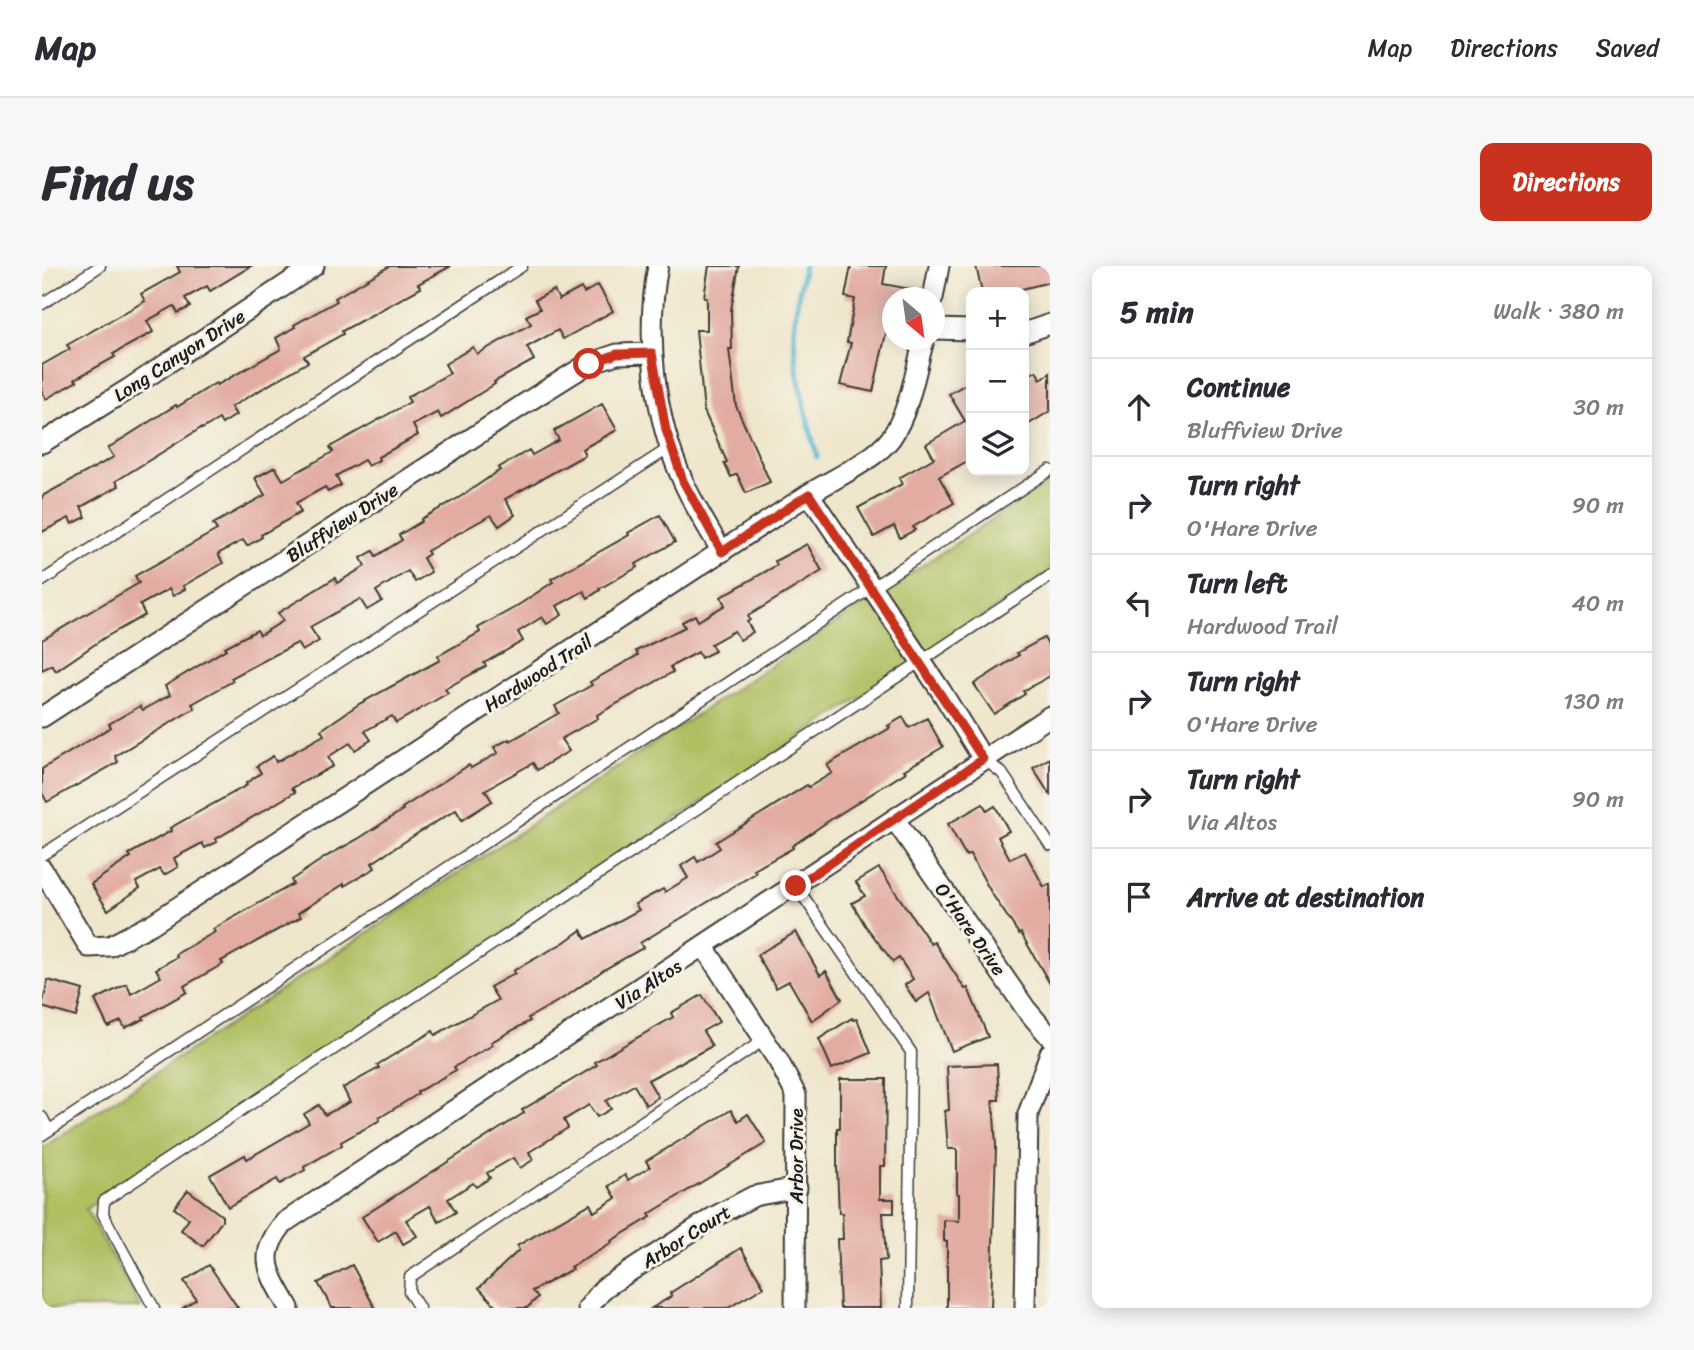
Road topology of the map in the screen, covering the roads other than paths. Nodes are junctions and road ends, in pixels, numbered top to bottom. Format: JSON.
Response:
{"nodes":[{"id":1,"x":100,"y":266,"type":"edge"},
{"id":2,"x":314,"y":266,"type":"edge"},
{"id":3,"x":522,"y":266,"type":"edge"},
{"id":4,"x":659,"y":266,"type":"edge"},
{"id":5,"x":939,"y":266,"type":"edge"},
{"id":6,"x":935,"y":287,"type":"edge"},
{"id":7,"x":42,"y":304,"type":"edge"},
{"id":8,"x":1050,"y":324,"type":"edge"},
{"id":9,"x":945,"y":329,"type":"edge"},
{"id":10,"x":966,"y":330,"type":"edge"},
{"id":11,"x":1029,"y":331,"type":"edge"},
{"id":12,"x":921,"y":350,"type":"edge"},
{"id":13,"x":652,"y":353,"type":"junction"},
{"id":14,"x":42,"y":443,"type":"edge"},
{"id":15,"x":671,"y":446,"type":"junction"},
{"id":16,"x":1050,"y":470,"type":"edge"},
{"id":17,"x":809,"y":494,"type":"junction"},
{"id":18,"x":722,"y":552,"type":"junction"},
{"id":19,"x":1050,"y":576,"type":"edge"},
{"id":20,"x":42,"y":581,"type":"edge"},
{"id":21,"x":872,"y":588,"type":"junction"},
{"id":22,"x":921,"y":661,"type":"junction"},
{"id":23,"x":1050,"y":716,"type":"edge"},
{"id":24,"x":42,"y":717,"type":"edge"},
{"id":25,"x":983,"y":759,"type":"junction"},
{"id":26,"x":895,"y":820,"type":"junction"},
{"id":27,"x":1050,"y":845,"type":"edge"},
{"id":28,"x":42,"y":855,"type":"edge"},
{"id":29,"x":42,"y":869,"type":"edge"},
{"id":30,"x":796,"y":886,"type":"junction"},
{"id":31,"x":704,"y":947,"type":"junction"},
{"id":32,"x":1050,"y":1037,"type":"edge"},
{"id":33,"x":764,"y":1040,"type":"junction"},
{"id":34,"x":1050,"y":1053,"type":"edge"},
{"id":35,"x":42,"y":1117,"type":"edge"},
{"id":36,"x":46,"y":1132,"type":"edge"},
{"id":37,"x":797,"y":1188,"type":"junction"},
{"id":38,"x":154,"y":1308,"type":"edge"},
{"id":39,"x":289,"y":1308,"type":"edge"},
{"id":40,"x":419,"y":1308,"type":"edge"},
{"id":41,"x":588,"y":1308,"type":"edge"},
{"id":42,"x":794,"y":1308,"type":"edge"},
{"id":43,"x":908,"y":1308,"type":"edge"},
{"id":44,"x":1025,"y":1308,"type":"edge"}],
"edges":[{"from":1,"to":7,"type":"lane"},
{"from":2,"to":14,"type":"street","name":"Long Canyon Drive"},
{"from":3,"to":20,"type":"lane"},
{"from":4,"to":13,"type":"street"},
{"from":5,"to":6,"type":"street"},
{"from":8,"to":11,"type":"street"},
{"from":9,"to":10,"type":"street"},
{"from":12,"to":17,"type":"street","name":"Hardwood Trail"},
{"from":13,"to":15,"type":"street"},
{"from":13,"to":24,"type":"street","name":"Bluffview Drive"},
{"from":15,"to":18,"type":"street"},
{"from":15,"to":28,"type":"lane"},
{"from":16,"to":21,"type":"lane"},
{"from":17,"to":18,"type":"street","name":"Hardwood Trail"},
{"from":17,"to":21,"type":"street"},
{"from":18,"to":29,"type":"street","name":"Hardwood Trail"},
{"from":19,"to":22,"type":"lane"},
{"from":21,"to":22,"type":"street"},
{"from":21,"to":36,"type":"lane"},
{"from":22,"to":25,"type":"street"},
{"from":22,"to":38,"type":"lane"},
{"from":23,"to":25,"type":"street","name":"Via Altos"},
{"from":25,"to":26,"type":"street","name":"Via Altos"},
{"from":25,"to":27,"type":"lane"},
{"from":26,"to":30,"type":"street","name":"Via Altos"},
{"from":26,"to":32,"type":"street","name":"O'Hare Drive"},
{"from":30,"to":31,"type":"street","name":"Via Altos"},
{"from":30,"to":43,"type":"lane"},
{"from":31,"to":33,"type":"street","name":"Arbor Drive"},
{"from":31,"to":39,"type":"street","name":"Via Altos"},
{"from":33,"to":37,"type":"street","name":"Arbor Drive"},
{"from":33,"to":40,"type":"lane"},
{"from":34,"to":44,"type":"street"},
{"from":35,"to":36,"type":"lane"},
{"from":37,"to":41,"type":"street","name":"Arbor Court"},
{"from":37,"to":42,"type":"street","name":"Arbor Drive"}]}
